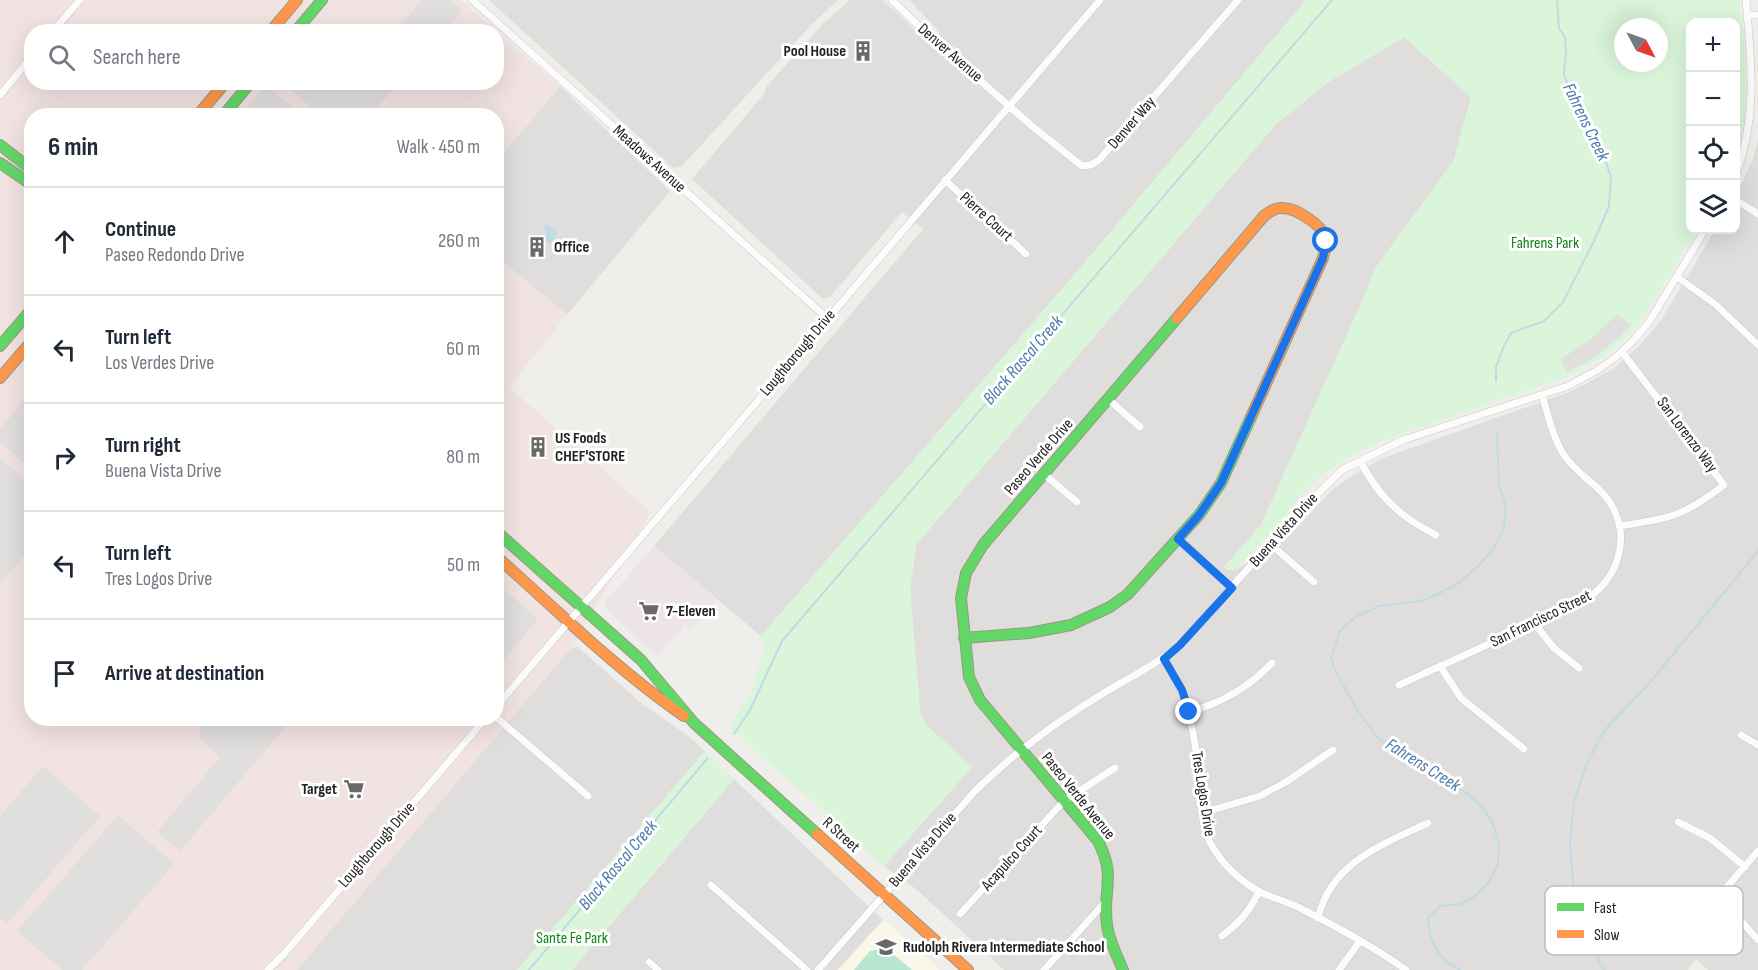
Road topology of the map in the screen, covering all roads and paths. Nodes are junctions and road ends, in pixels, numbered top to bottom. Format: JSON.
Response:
{"nodes":[{"id":1,"x":80,"y":0,"type":"edge"},
{"id":2,"x":297,"y":0,"type":"edge"},
{"id":3,"x":321,"y":0,"type":"edge"},
{"id":4,"x":472,"y":0,"type":"edge"},
{"id":5,"x":892,"y":0,"type":"edge"},
{"id":6,"x":1100,"y":0,"type":"edge"},
{"id":7,"x":1238,"y":0,"type":"edge"},
{"id":8,"x":1746,"y":0,"type":"edge"},
{"id":9,"x":1747,"y":15,"type":"junction"},
{"id":10,"x":1758,"y":15,"type":"edge"},
{"id":11,"x":59,"y":24,"type":"edge"},
{"id":12,"x":277,"y":24,"type":"edge"},
{"id":13,"x":302,"y":24,"type":"edge"},
{"id":14,"x":499,"y":24,"type":"edge"},
{"id":15,"x":504,"y":29,"type":"edge"},
{"id":16,"x":24,"y":66,"type":"edge"},
{"id":17,"x":219,"y":90,"type":"edge"},
{"id":18,"x":244,"y":90,"type":"edge"},
{"id":19,"x":0,"y":95,"type":"edge"},
{"id":20,"x":1009,"y":105,"type":"junction"},
{"id":21,"x":204,"y":108,"type":"edge"},
{"id":22,"x":230,"y":108,"type":"edge"},
{"id":23,"x":1755,"y":114,"type":"edge"},
{"id":24,"x":0,"y":145,"type":"edge"},
{"id":25,"x":0,"y":152,"type":"edge"},
{"id":26,"x":16,"y":158,"type":"junction"},
{"id":27,"x":0,"y":162,"type":"edge"},
{"id":28,"x":1740,"y":163,"type":"edge"},
{"id":29,"x":24,"y":164,"type":"edge"},
{"id":30,"x":24,"y":179,"type":"edge"},
{"id":31,"x":945,"y":180,"type":"junction"},
{"id":32,"x":1740,"y":203,"type":"edge"},
{"id":33,"x":1758,"y":214,"type":"edge"},
{"id":34,"x":1703,"y":234,"type":"edge"},
{"id":35,"x":1026,"y":254,"type":"dead end"},
{"id":36,"x":1677,"y":277,"type":"junction"},
{"id":37,"x":24,"y":318,"type":"edge"},
{"id":38,"x":827,"y":318,"type":"junction"},
{"id":39,"x":1758,"y":345,"type":"edge"},
{"id":40,"x":0,"y":346,"type":"edge"},
{"id":41,"x":24,"y":350,"type":"edge"},
{"id":42,"x":1622,"y":352,"type":"junction"},
{"id":43,"x":0,"y":378,"type":"edge"},
{"id":44,"x":1542,"y":395,"type":"junction"},
{"id":45,"x":1108,"y":399,"type":"junction"},
{"id":46,"x":1140,"y":427,"type":"dead end"},
{"id":47,"x":1360,"y":461,"type":"junction"},
{"id":48,"x":1044,"y":474,"type":"junction"},
{"id":49,"x":1077,"y":502,"type":"dead end"},
{"id":50,"x":1619,"y":526,"type":"junction"},
{"id":51,"x":1436,"y":535,"type":"dead end"},
{"id":52,"x":504,"y":538,"type":"edge"},
{"id":53,"x":1178,"y":539,"type":"junction"},
{"id":54,"x":1270,"y":544,"type":"junction"},
{"id":55,"x":504,"y":563,"type":"edge"},
{"id":56,"x":1314,"y":582,"type":"dead end"},
{"id":57,"x":1232,"y":588,"type":"junction"},
{"id":58,"x":582,"y":608,"type":"junction"},
{"id":59,"x":569,"y":623,"type":"junction"},
{"id":60,"x":1534,"y":623,"type":"junction"},
{"id":61,"x":964,"y":638,"type":"junction"},
{"id":62,"x":1164,"y":659,"type":"junction"},
{"id":63,"x":1272,"y":663,"type":"dead end"},
{"id":64,"x":1440,"y":666,"type":"junction"},
{"id":65,"x":1579,"y":668,"type":"dead end"},
{"id":66,"x":1399,"y":685,"type":"dead end"},
{"id":67,"x":504,"y":698,"type":"edge"},
{"id":68,"x":1189,"y":712,"type":"junction"},
{"id":69,"x":694,"y":723,"type":"junction"},
{"id":70,"x":504,"y":724,"type":"edge"},
{"id":71,"x":479,"y":726,"type":"edge"},
{"id":72,"x":1741,"y":735,"type":"dead end"},
{"id":73,"x":1758,"y":745,"type":"edge"},
{"id":74,"x":1020,"y":749,"type":"junction"},
{"id":75,"x":1524,"y":749,"type":"dead end"},
{"id":76,"x":1333,"y":750,"type":"dead end"},
{"id":77,"x":1115,"y":768,"type":"dead end"},
{"id":78,"x":588,"y":796,"type":"dead end"},
{"id":79,"x":1064,"y":801,"type":"junction"},
{"id":80,"x":1202,"y":813,"type":"junction"},
{"id":81,"x":1678,"y":822,"type":"dead end"},
{"id":82,"x":1428,"y":823,"type":"dead end"},
{"id":83,"x":1758,"y":851,"type":"edge"},
{"id":84,"x":1745,"y":867,"type":"junction"},
{"id":85,"x":711,"y":885,"type":"dead end"},
{"id":86,"x":1729,"y":886,"type":"edge"},
{"id":87,"x":1258,"y":891,"type":"junction"},
{"id":88,"x":884,"y":895,"type":"junction"},
{"id":89,"x":1107,"y":899,"type":"junction"},
{"id":90,"x":960,"y":914,"type":"dead end"},
{"id":91,"x":1318,"y":918,"type":"junction"},
{"id":92,"x":1743,"y":923,"type":"edge"},
{"id":93,"x":1222,"y":936,"type":"dead end"},
{"id":94,"x":1758,"y":940,"type":"edge"},
{"id":95,"x":1360,"y":941,"type":"junction"},
{"id":96,"x":649,"y":962,"type":"dead end"},
{"id":97,"x":268,"y":970,"type":"edge"},
{"id":98,"x":658,"y":970,"type":"edge"},
{"id":99,"x":807,"y":970,"type":"edge"},
{"id":100,"x":818,"y":970,"type":"edge"},
{"id":101,"x":968,"y":970,"type":"edge"},
{"id":102,"x":1044,"y":970,"type":"edge"},
{"id":103,"x":1123,"y":970,"type":"edge"},
{"id":104,"x":1339,"y":970,"type":"edge"},
{"id":105,"x":1406,"y":970,"type":"edge"}],
"edges":[{"from":1,"to":11,"type":"street"},
{"from":2,"to":12,"type":"street"},
{"from":3,"to":13,"type":"street"},
{"from":4,"to":14,"type":"street","name":"Meadows Avenue"},
{"from":5,"to":20,"type":"street","name":"Denver Avenue"},
{"from":6,"to":20,"type":"street","name":"Loughborough Drive"},
{"from":7,"to":20,"type":"street","name":"Denver Way"},
{"from":8,"to":9,"type":"street"},
{"from":9,"to":10,"type":"street"},
{"from":9,"to":23,"type":"street"},
{"from":15,"to":38,"type":"street","name":"Meadows Avenue"},
{"from":16,"to":19,"type":"street"},
{"from":17,"to":21,"type":"street"},
{"from":18,"to":22,"type":"street"},
{"from":20,"to":31,"type":"street","name":"Loughborough Drive"},
{"from":23,"to":28,"type":"street"},
{"from":24,"to":26,"type":"street"},
{"from":25,"to":26,"type":"street"},
{"from":26,"to":29,"type":"street"},
{"from":27,"to":30,"type":"street"},
{"from":31,"to":35,"type":"street","name":"Pierre Court"},
{"from":31,"to":38,"type":"street","name":"Loughborough Drive"},
{"from":32,"to":33,"type":"street"},
{"from":34,"to":36,"type":"street","name":"Buena Vista Drive"},
{"from":36,"to":39,"type":"street"},
{"from":36,"to":42,"type":"street","name":"Buena Vista Drive"},
{"from":37,"to":40,"type":"street"},
{"from":38,"to":58,"type":"street","name":"Loughborough Drive"},
{"from":41,"to":43,"type":"street"},
{"from":42,"to":44,"type":"street","name":"Buena Vista Drive"},
{"from":42,"to":50,"type":"street","name":"San Lorenzo Way"},
{"from":44,"to":47,"type":"street","name":"Buena Vista Drive"},
{"from":44,"to":50,"type":"street","name":"San Francisco Street"},
{"from":45,"to":46,"type":"street"},
{"from":45,"to":48,"type":"street","name":"Paseo Verde Drive"},
{"from":45,"to":53,"type":"street","name":"Paseo Verde Drive"},
{"from":47,"to":51,"type":"street"},
{"from":47,"to":54,"type":"street","name":"Buena Vista Drive"},
{"from":48,"to":49,"type":"street"},
{"from":48,"to":61,"type":"street","name":"Paseo Verde Drive"},
{"from":50,"to":60,"type":"street","name":"San Francisco Street"},
{"from":52,"to":58,"type":"street","name":"R Street"},
{"from":53,"to":57,"type":"street"},
{"from":53,"to":61,"type":"street"},
{"from":54,"to":56,"type":"street"},
{"from":54,"to":57,"type":"street","name":"Buena Vista Drive"},
{"from":55,"to":59,"type":"street","name":"R Street"},
{"from":57,"to":62,"type":"street","name":"Buena Vista Drive"},
{"from":58,"to":59,"type":"street","name":"Loughborough Drive"},
{"from":58,"to":69,"type":"street","name":"R Street"},
{"from":59,"to":67,"type":"street","name":"Loughborough Drive"},
{"from":59,"to":69,"type":"street","name":"R Street"},
{"from":60,"to":64,"type":"street","name":"San Francisco Street"},
{"from":60,"to":65,"type":"street"},
{"from":61,"to":74,"type":"street","name":"Paseo Verde Drive"},
{"from":62,"to":68,"type":"street","name":"Tres Logos Drive"},
{"from":62,"to":74,"type":"street","name":"Buena Vista Drive"},
{"from":63,"to":68,"type":"street"},
{"from":64,"to":66,"type":"street","name":"San Francisco Street"},
{"from":64,"to":75,"type":"street"},
{"from":68,"to":80,"type":"street","name":"Tres Logos Drive"},
{"from":69,"to":88,"type":"street","name":"R Street"},
{"from":70,"to":78,"type":"street"},
{"from":71,"to":97,"type":"street","name":"Loughborough Drive"},
{"from":72,"to":73,"type":"street"},
{"from":74,"to":79,"type":"street","name":"Paseo Verde Avenue"},
{"from":74,"to":88,"type":"street","name":"Buena Vista Drive"},
{"from":76,"to":80,"type":"street"},
{"from":77,"to":79,"type":"street","name":"Acapulco Court"},
{"from":79,"to":89,"type":"street","name":"Paseo Verde Avenue"},
{"from":79,"to":90,"type":"street","name":"Acapulco Court"},
{"from":80,"to":87,"type":"street","name":"Tres Logos Drive"},
{"from":81,"to":84,"type":"street"},
{"from":82,"to":91,"type":"street"},
{"from":83,"to":84,"type":"street"},
{"from":84,"to":86,"type":"street"},
{"from":85,"to":99,"type":"street"},
{"from":87,"to":91,"type":"street","name":"Tres Logos Drive"},
{"from":87,"to":93,"type":"street"},
{"from":88,"to":100,"type":"street","name":"Buena Vista Drive"},
{"from":88,"to":101,"type":"street","name":"R Street"},
{"from":89,"to":102,"type":"street"},
{"from":89,"to":103,"type":"street","name":"Paseo Verde Avenue"},
{"from":91,"to":95,"type":"street","name":"Tres Logos Drive"},
{"from":92,"to":94,"type":"street"},
{"from":95,"to":104,"type":"street"},
{"from":95,"to":105,"type":"street","name":"Tres Logos Drive"},
{"from":96,"to":98,"type":"street"}]}
